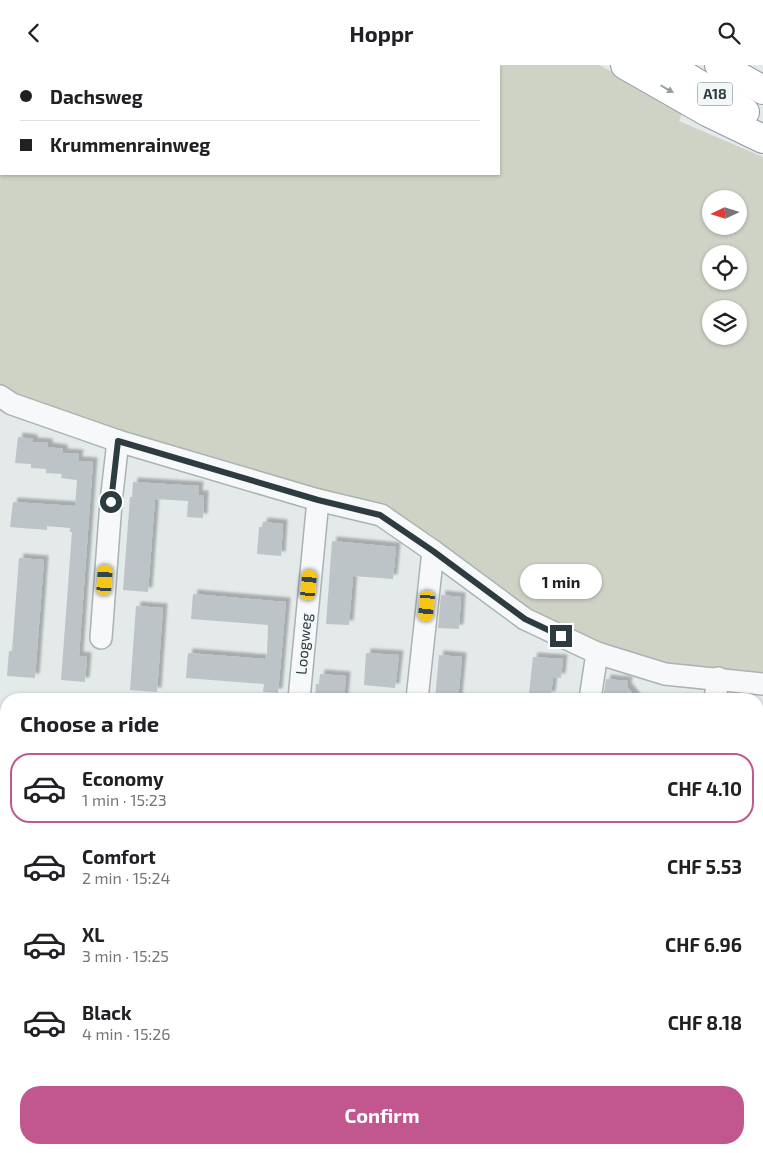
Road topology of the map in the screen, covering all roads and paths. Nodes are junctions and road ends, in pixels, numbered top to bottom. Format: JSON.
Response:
{"nodes":[{"id":1,"x":625,"y":65,"type":"edge"},
{"id":2,"x":668,"y":65,"type":"edge"},
{"id":3,"x":719,"y":65,"type":"edge"},
{"id":4,"x":763,"y":90,"type":"edge"},
{"id":5,"x":763,"y":121,"type":"edge"},
{"id":6,"x":763,"y":139,"type":"edge"},
{"id":7,"x":0,"y":396,"type":"edge"},
{"id":8,"x":118,"y":441,"type":"junction"},
{"id":9,"x":318,"y":500,"type":"junction"},
{"id":10,"x":433,"y":551,"type":"junction"},
{"id":11,"x":101,"y":638,"type":"dead end"},
{"id":12,"x":597,"y":653,"type":"junction"},
{"id":13,"x":763,"y":684,"type":"edge"},
{"id":14,"x":717,"y":689,"type":"edge"},
{"id":15,"x":300,"y":693,"type":"edge"},
{"id":16,"x":418,"y":693,"type":"edge"},
{"id":17,"x":591,"y":693,"type":"edge"}],
"edges":[{"from":1,"to":6,"type":"main road","one_way":true},
{"from":2,"to":5,"type":"main road","number":"A18"},
{"from":3,"to":4,"type":"main road","number":"A18"},
{"from":7,"to":8,"type":"street"},
{"from":8,"to":9,"type":"street"},
{"from":8,"to":11,"type":"street"},
{"from":9,"to":10,"type":"street"},
{"from":9,"to":15,"type":"street","name":"Loogweg"},
{"from":10,"to":12,"type":"street"},
{"from":10,"to":16,"type":"street"},
{"from":12,"to":14,"type":"street"},
{"from":12,"to":17,"type":"street"},
{"from":13,"to":14,"type":"street"}]}
